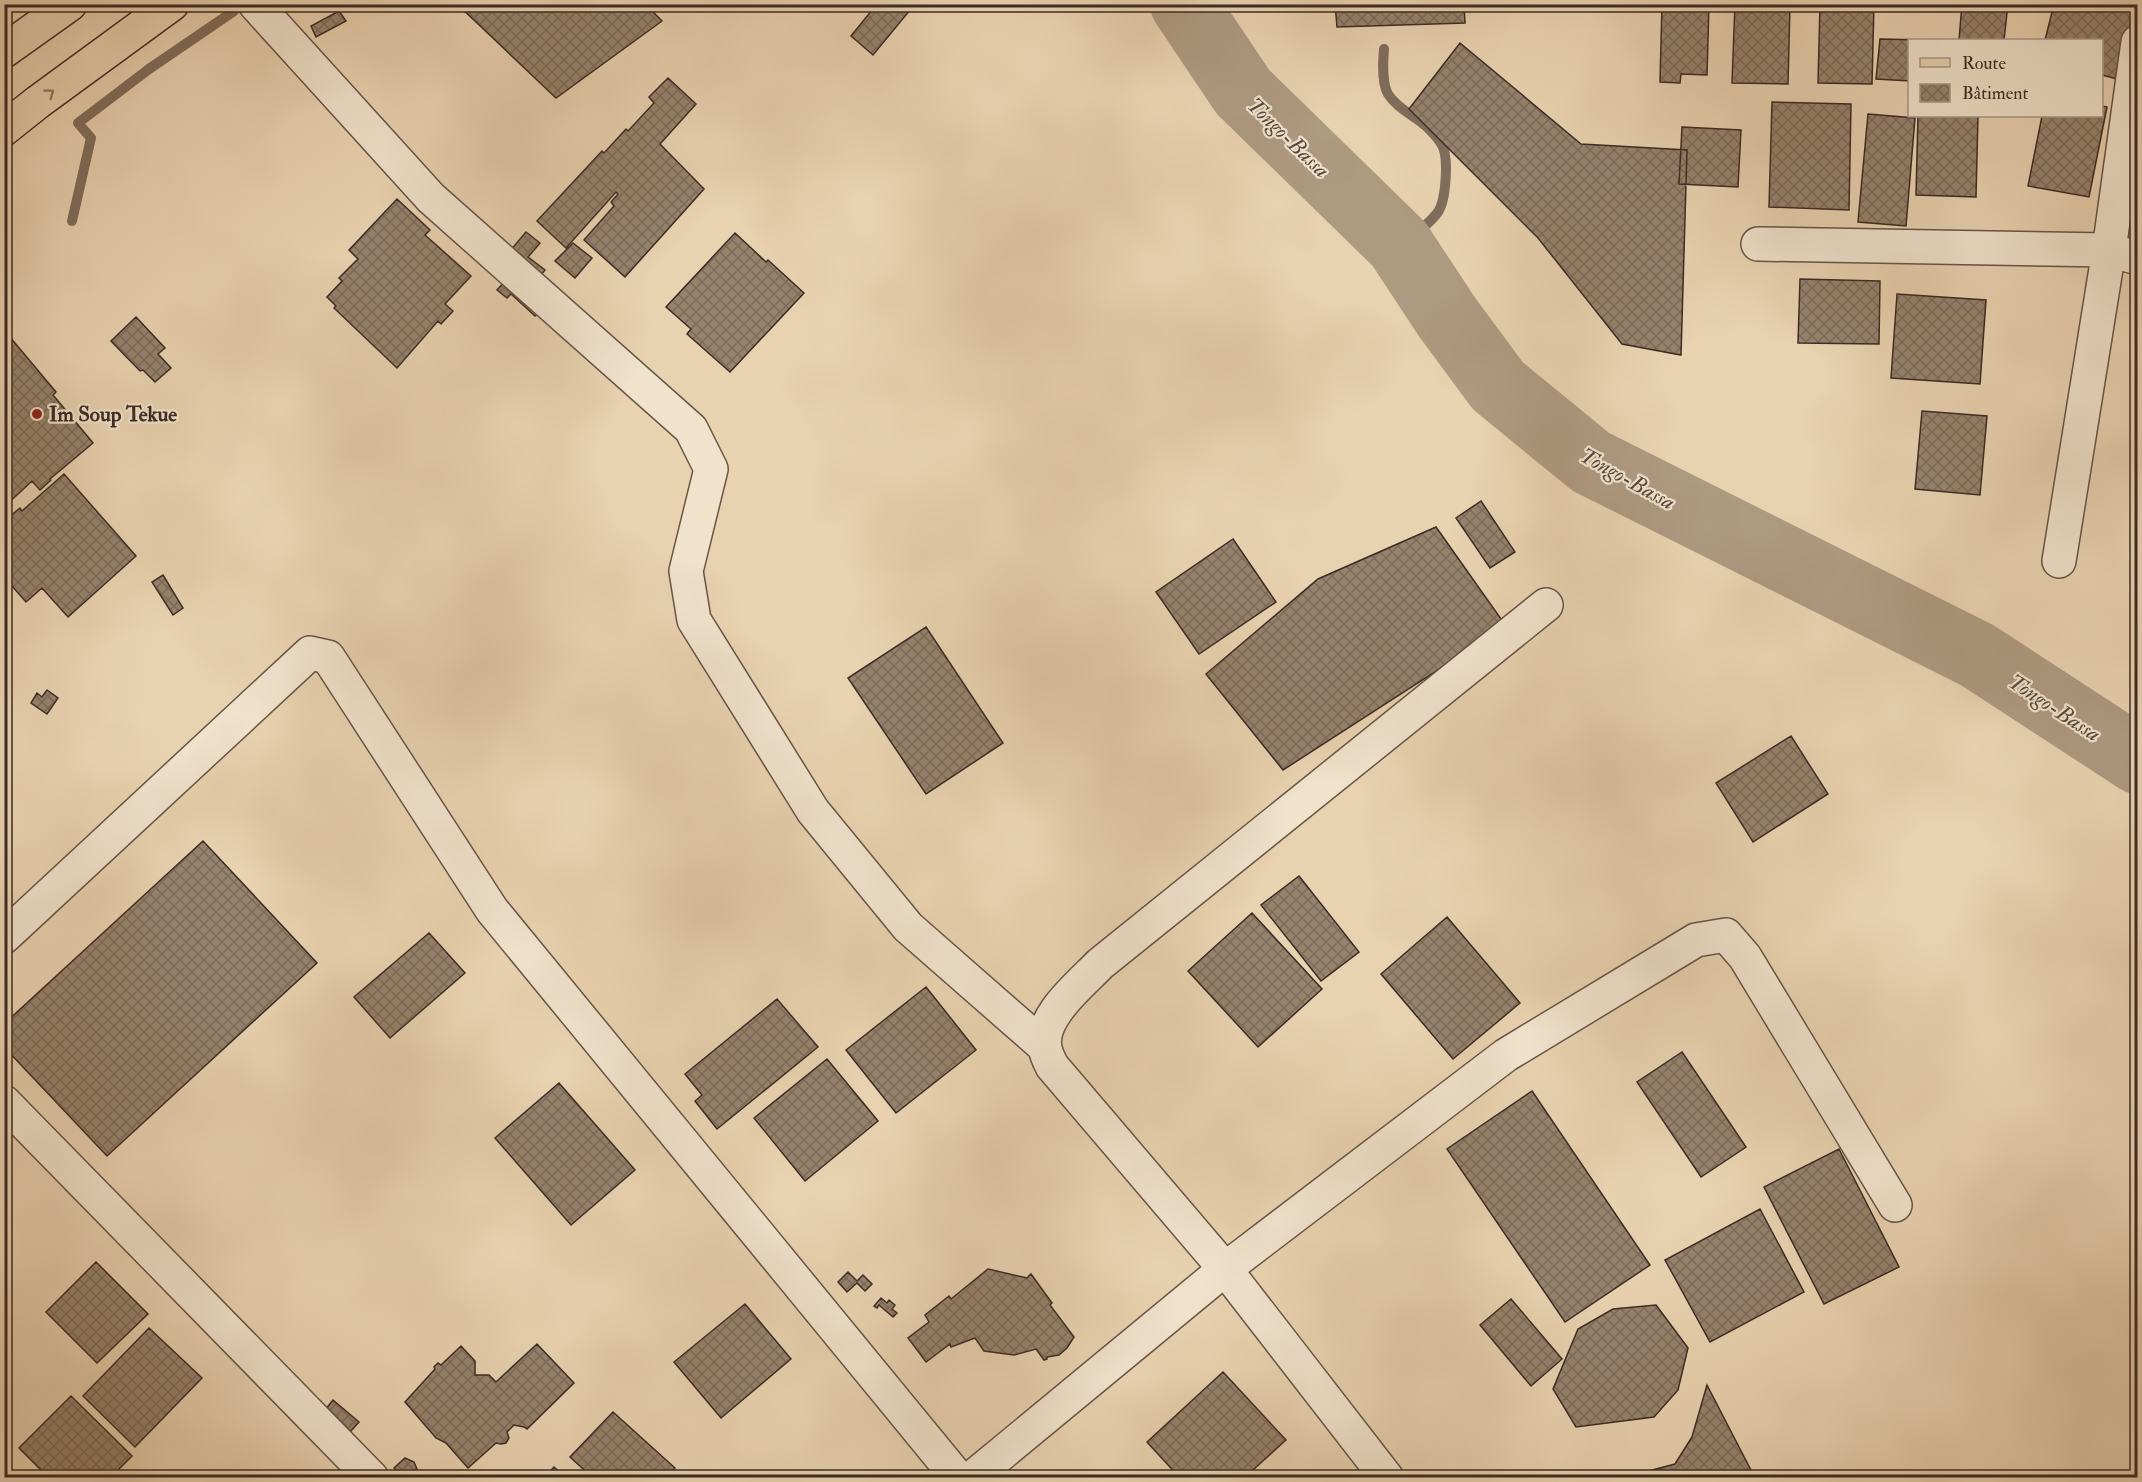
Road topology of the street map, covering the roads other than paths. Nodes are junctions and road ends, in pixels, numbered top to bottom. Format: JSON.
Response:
{"nodes":[{"id":1,"x":70,"y":4,"type":"edge"},
{"id":2,"x":172,"y":4,"type":"edge"},
{"id":3,"x":255,"y":4,"type":"edge"},
{"id":4,"x":4,"y":51,"type":"edge"},
{"id":5,"x":2136,"y":61,"type":"edge"},
{"id":6,"x":4,"y":129,"type":"edge"},
{"id":7,"x":1758,"y":244,"type":"dead end"},
{"id":8,"x":2123,"y":254,"type":"edge"},
{"id":9,"x":2060,"y":561,"type":"dead end"},
{"id":10,"x":1546,"y":605,"type":"dead end"},
{"id":11,"x":4,"y":937,"type":"edge"},
{"id":12,"x":1045,"y":1047,"type":"junction"},
{"id":13,"x":4,"y":1102,"type":"edge"},
{"id":14,"x":1894,"y":1205,"type":"dead end"},
{"id":15,"x":1225,"y":1269,"type":"junction"},
{"id":16,"x":372,"y":1478,"type":"edge"},
{"id":17,"x":958,"y":1478,"type":"edge"},
{"id":18,"x":972,"y":1478,"type":"edge"},
{"id":19,"x":1387,"y":1478,"type":"edge"}],
"edges":[{"from":1,"to":4,"type":"main road"},
{"from":6,"to":2,"type":"main road","one_way":true},
{"from":3,"to":12,"type":"street"},
{"from":5,"to":8,"type":"street"},
{"from":7,"to":8,"type":"street"},
{"from":8,"to":9,"type":"street"},
{"from":10,"to":12,"type":"street"},
{"from":11,"to":17,"type":"street"},
{"from":12,"to":15,"type":"street"},
{"from":13,"to":16,"type":"street"},
{"from":14,"to":15,"type":"street"},
{"from":15,"to":18,"type":"street"},
{"from":15,"to":19,"type":"street"}]}
